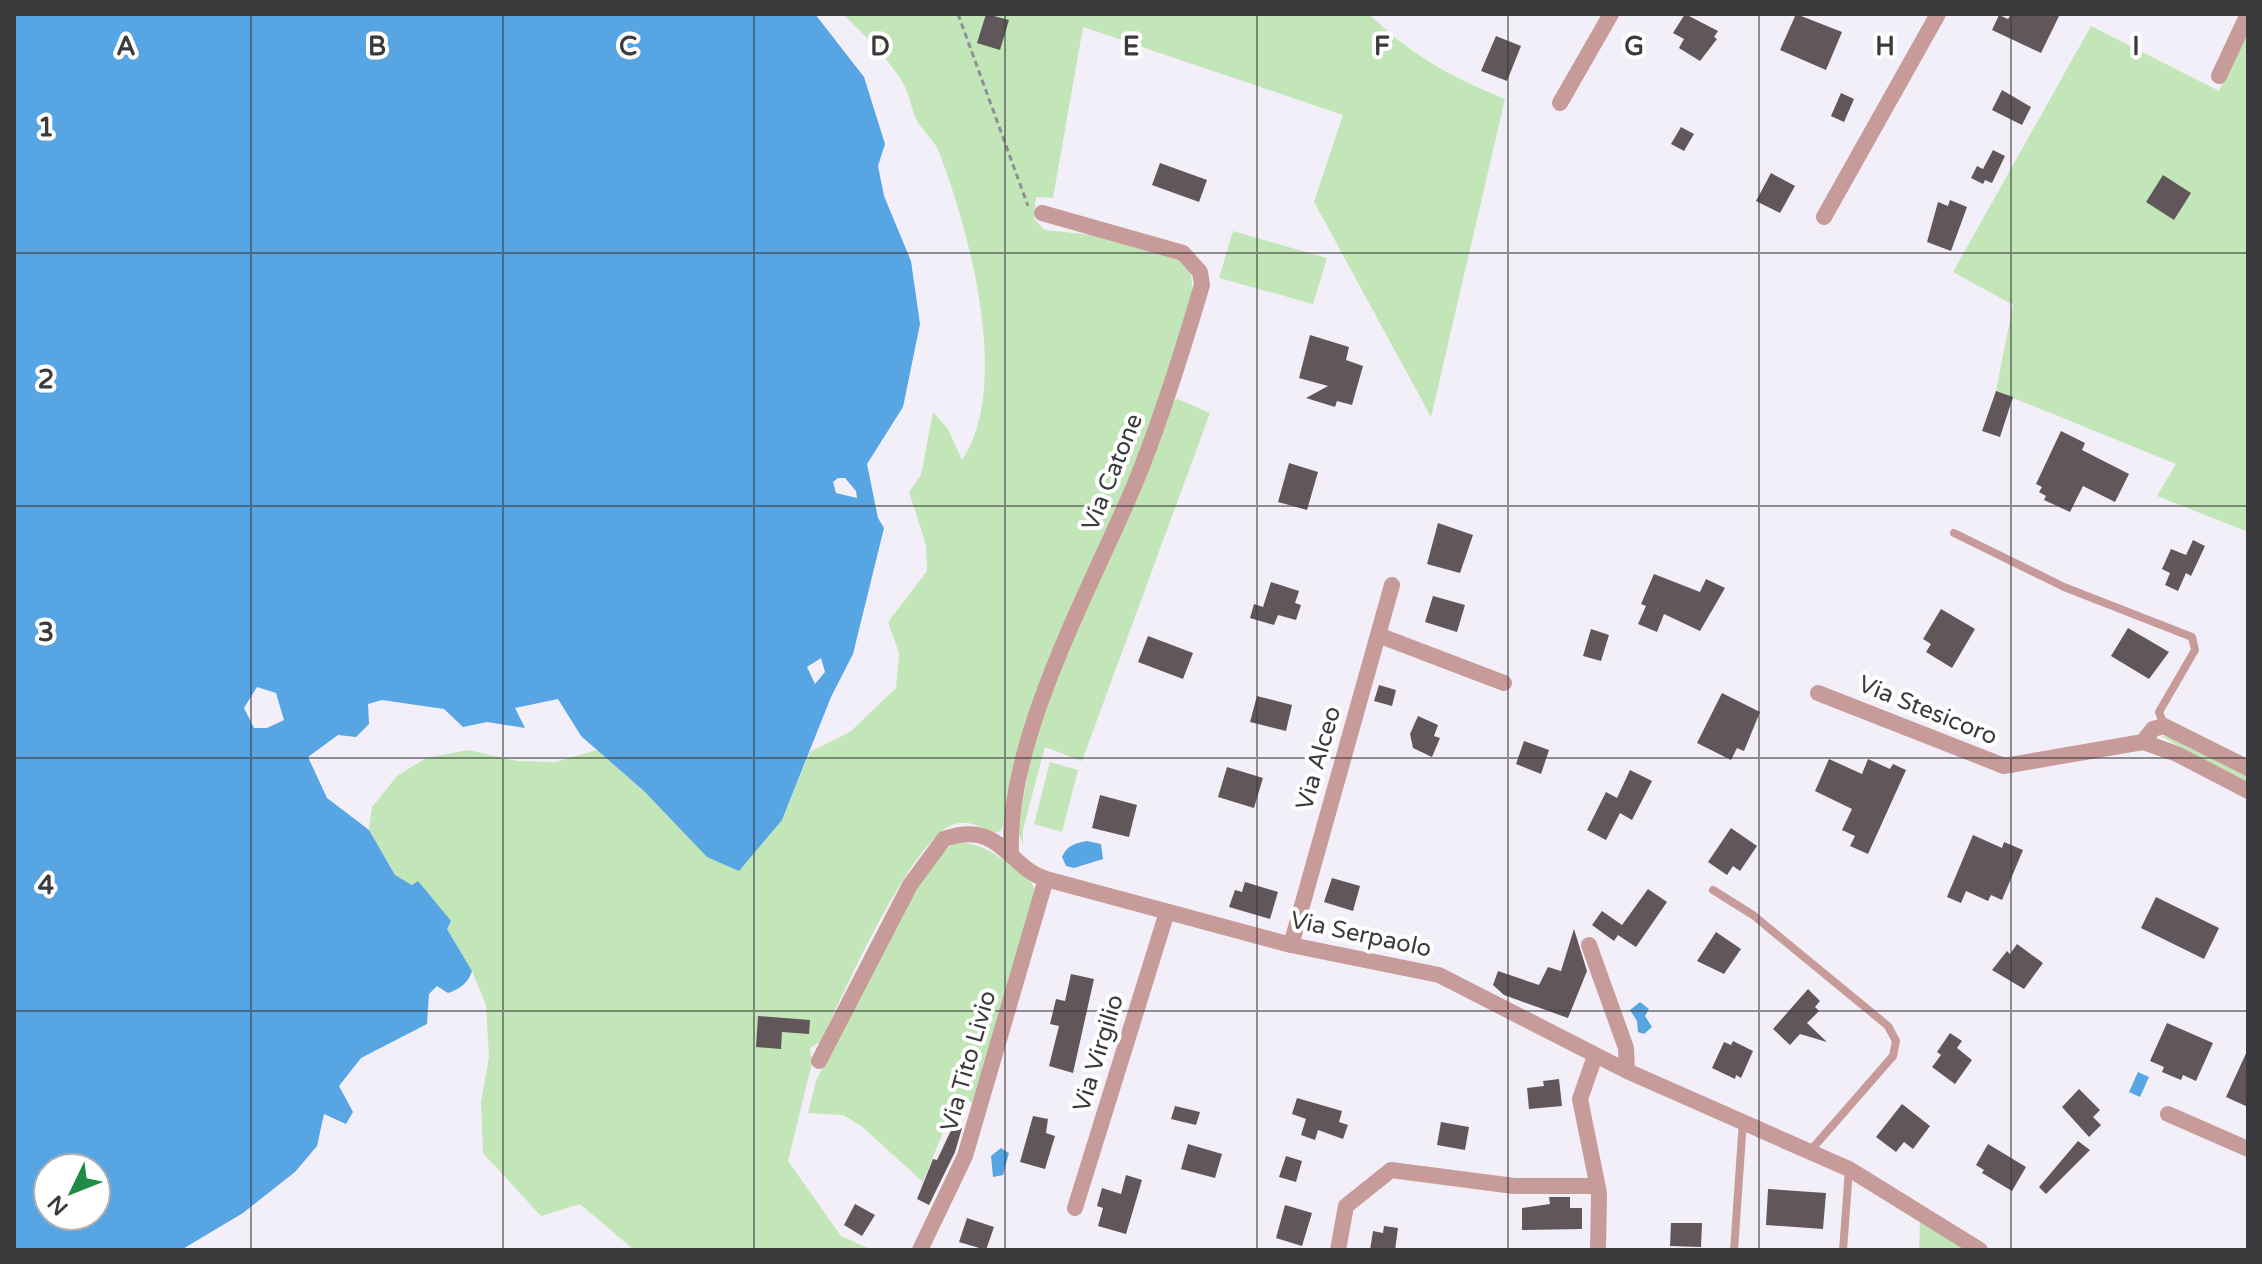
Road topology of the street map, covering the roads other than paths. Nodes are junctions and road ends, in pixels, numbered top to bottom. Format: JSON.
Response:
{"nodes":[{"id":1,"x":1611,"y":14,"type":"edge"},
{"id":2,"x":1938,"y":14,"type":"edge"},
{"id":3,"x":2248,"y":14,"type":"edge"},
{"id":4,"x":2219,"y":76,"type":"dead end"},
{"id":5,"x":1560,"y":103,"type":"dead end"},
{"id":6,"x":1042,"y":213,"type":"road end"},
{"id":7,"x":1824,"y":217,"type":"dead end"},
{"id":8,"x":1954,"y":533,"type":"dead end"},
{"id":9,"x":1392,"y":585,"type":"dead end"},
{"id":10,"x":1378,"y":635,"type":"junction"},
{"id":11,"x":1504,"y":683,"type":"dead end"},
{"id":12,"x":1818,"y":693,"type":"dead end"},
{"id":13,"x":2164,"y":726,"type":"junction"},
{"id":14,"x":2143,"y":742,"type":"junction"},
{"id":15,"x":2248,"y":768,"type":"edge"},
{"id":16,"x":2248,"y":791,"type":"edge"},
{"id":17,"x":1011,"y":852,"type":"junction"},
{"id":18,"x":1046,"y":879,"type":"junction"},
{"id":19,"x":1713,"y":890,"type":"dead end"},
{"id":20,"x":1167,"y":912,"type":"junction"},
{"id":21,"x":1291,"y":945,"type":"junction"},
{"id":22,"x":1589,"y":945,"type":"dead end"},
{"id":23,"x":1595,"y":1056,"type":"junction"},
{"id":24,"x":819,"y":1061,"type":"dead end"},
{"id":25,"x":1627,"y":1071,"type":"junction"},
{"id":26,"x":2168,"y":1114,"type":"dead end"},
{"id":27,"x":1743,"y":1120,"type":"junction"},
{"id":28,"x":2248,"y":1149,"type":"edge"},
{"id":29,"x":1811,"y":1150,"type":"junction"},
{"id":30,"x":1849,"y":1169,"type":"junction"},
{"id":31,"x":1596,"y":1186,"type":"junction"},
{"id":32,"x":1075,"y":1208,"type":"dead end"},
{"id":33,"x":920,"y":1250,"type":"edge"},
{"id":34,"x":1338,"y":1250,"type":"edge"},
{"id":35,"x":1598,"y":1250,"type":"edge"},
{"id":36,"x":1734,"y":1250,"type":"edge"},
{"id":37,"x":1843,"y":1250,"type":"edge"},
{"id":38,"x":1980,"y":1250,"type":"edge"}],
"edges":[{"from":1,"to":5,"type":"street"},
{"from":2,"to":7,"type":"street"},
{"from":3,"to":4,"type":"street"},
{"from":6,"to":17,"type":"street","name":"Via Catone"},
{"from":8,"to":13,"type":"lane"},
{"from":9,"to":10,"type":"street","name":"Via Alceo"},
{"from":10,"to":11,"type":"street"},
{"from":10,"to":21,"type":"street","name":"Via Alceo"},
{"from":12,"to":14,"type":"street","name":"Via Stesicoro"},
{"from":13,"to":14,"type":"street"},
{"from":13,"to":15,"type":"street"},
{"from":14,"to":16,"type":"street"},
{"from":17,"to":18,"type":"street","name":"Via Serpaolo"},
{"from":17,"to":24,"type":"street","name":"Via Serpaolo"},
{"from":18,"to":20,"type":"street","name":"Via Serpaolo"},
{"from":18,"to":33,"type":"street","name":"Via Tito Livio"},
{"from":19,"to":29,"type":"lane"},
{"from":20,"to":21,"type":"street","name":"Via Serpaolo"},
{"from":20,"to":32,"type":"street","name":"Via Virgilio"},
{"from":21,"to":23,"type":"street","name":"Via Serpaolo"},
{"from":22,"to":25,"type":"street"},
{"from":23,"to":25,"type":"street","name":"Via Serpaolo"},
{"from":23,"to":31,"type":"street"},
{"from":25,"to":27,"type":"street","name":"Via Serpaolo"},
{"from":26,"to":28,"type":"street"},
{"from":27,"to":29,"type":"street","name":"Via Serpaolo"},
{"from":27,"to":36,"type":"lane"},
{"from":29,"to":30,"type":"street","name":"Via Serpaolo"},
{"from":30,"to":37,"type":"lane"},
{"from":30,"to":38,"type":"street","name":"Via Serpaolo"},
{"from":31,"to":34,"type":"street"},
{"from":31,"to":35,"type":"street"}]}
